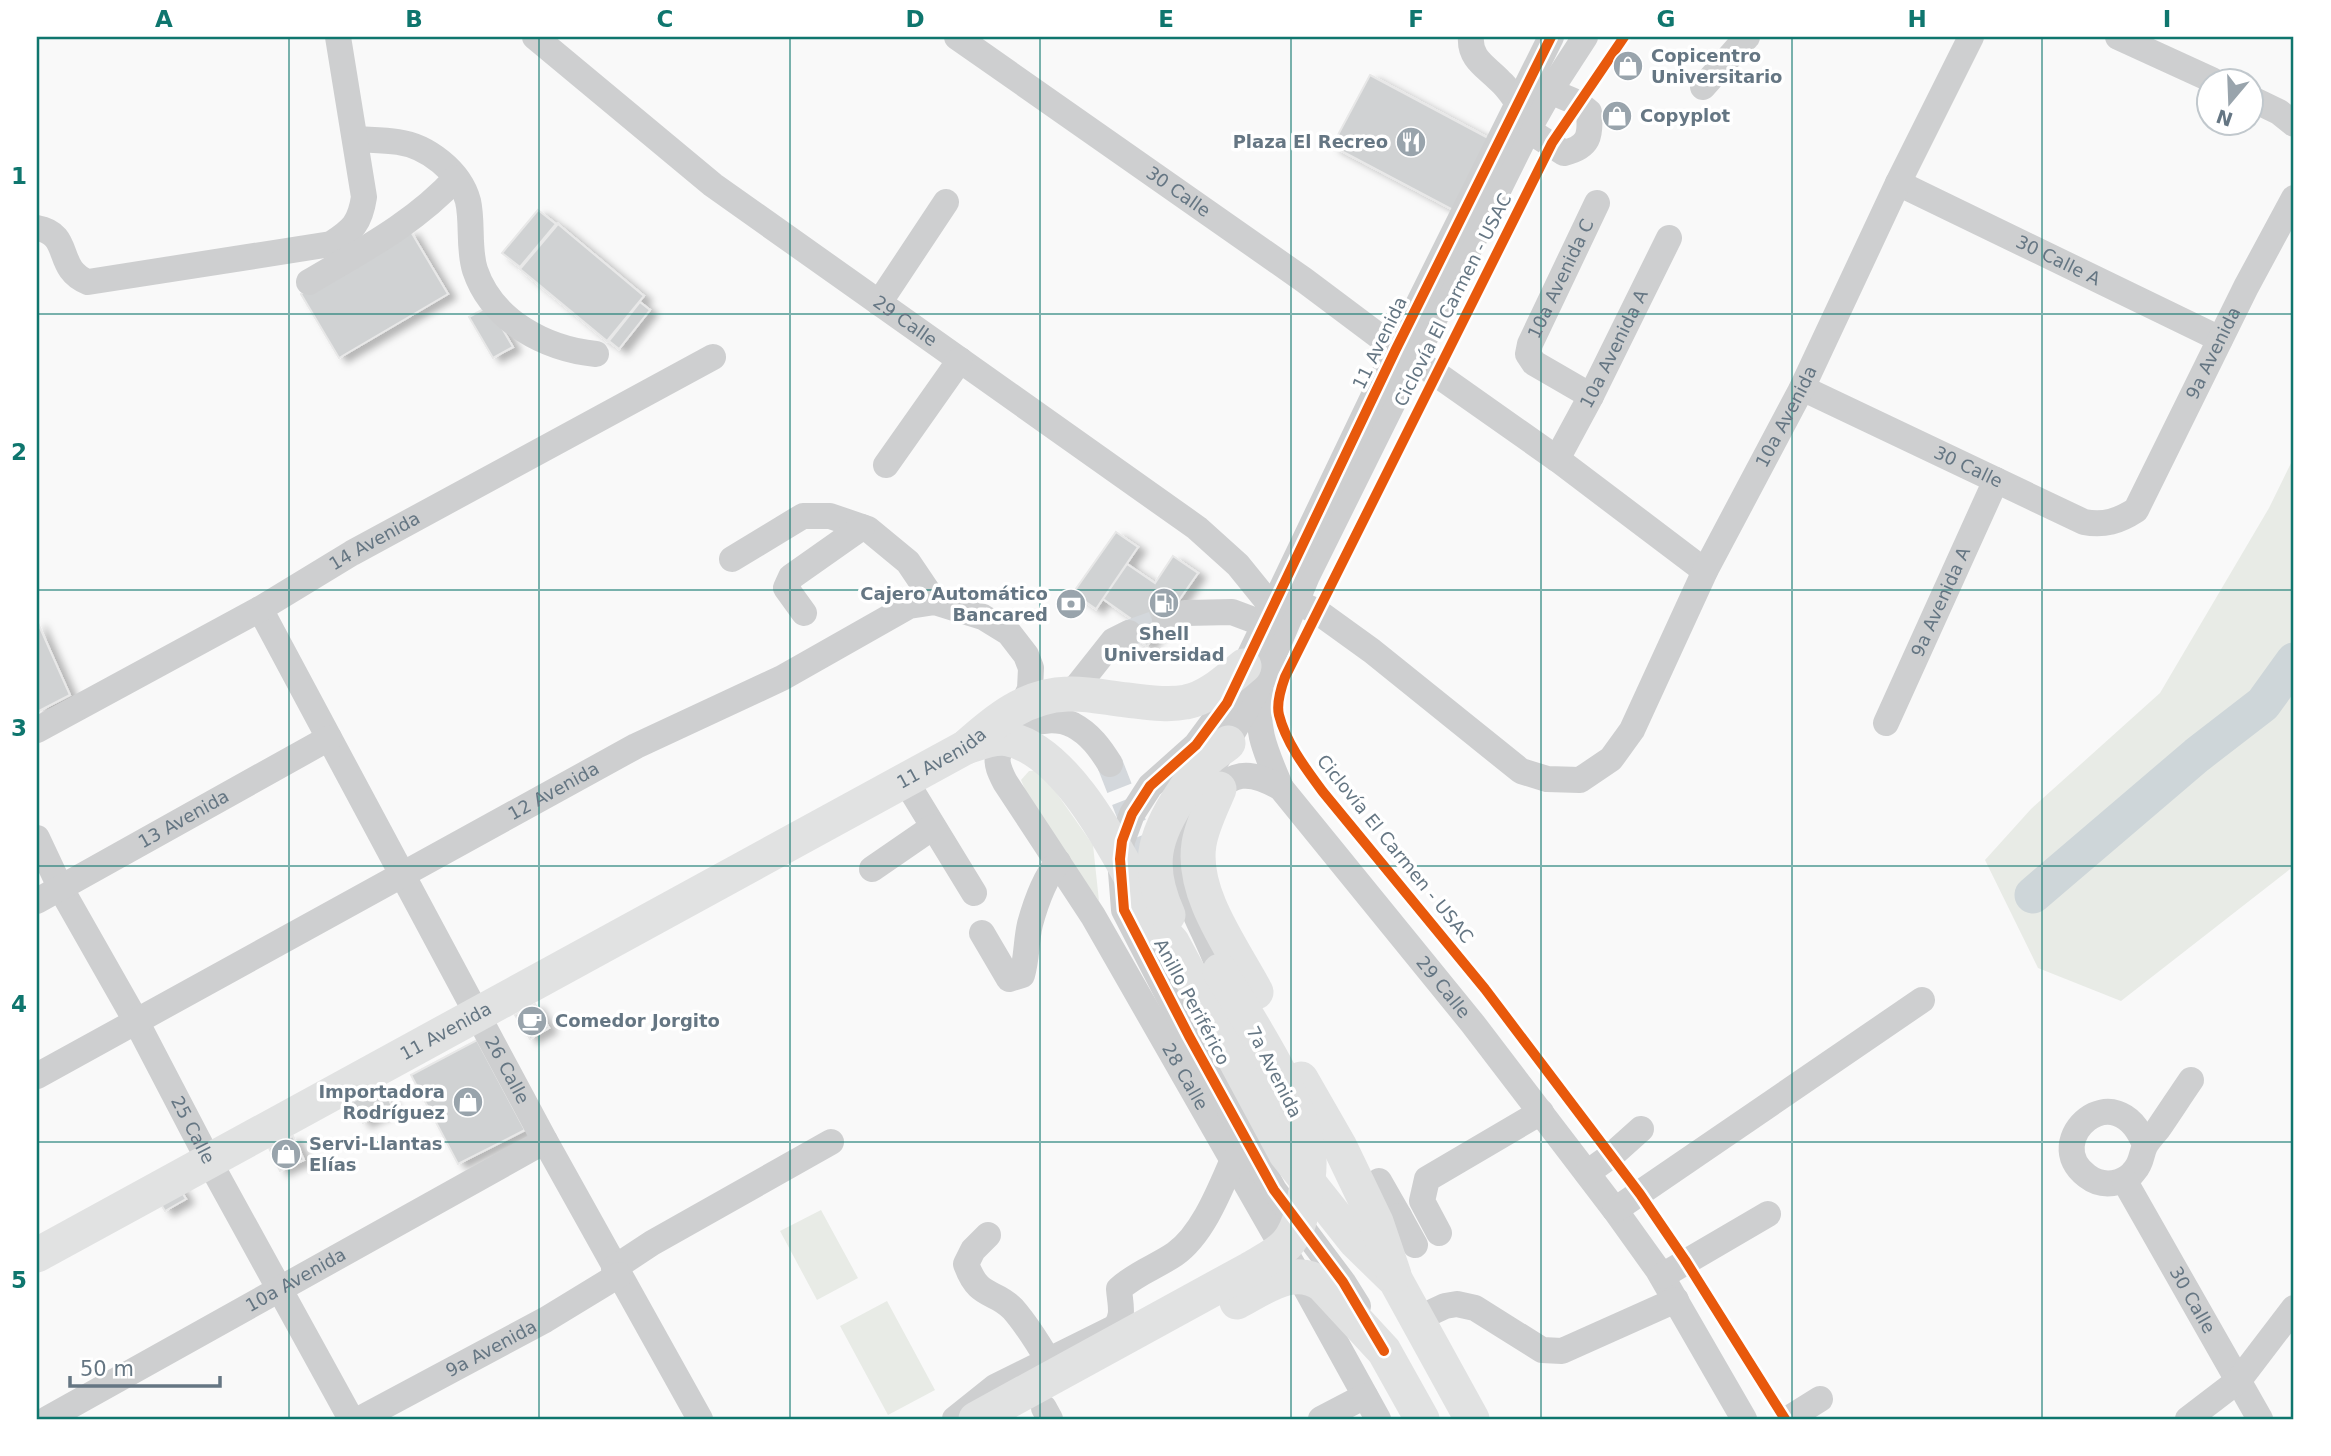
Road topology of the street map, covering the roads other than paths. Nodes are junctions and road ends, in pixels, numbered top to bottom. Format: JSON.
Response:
{"nodes":[{"id":1,"x":338,"y":37,"type":"edge"},
{"id":2,"x":535,"y":37,"type":"edge"},
{"id":3,"x":1471,"y":37,"type":"edge"},
{"id":4,"x":1551,"y":37,"type":"edge"},
{"id":5,"x":1585,"y":37,"type":"edge"},
{"id":6,"x":1747,"y":37,"type":"edge"},
{"id":7,"x":1971,"y":37,"type":"edge"},
{"id":8,"x":2118,"y":37,"type":"edge"},
{"id":9,"x":965,"y":39,"type":"edge"},
{"id":10,"x":2194,"y":72,"type":"edge"},
{"id":11,"x":1703,"y":87,"type":"dead end"},
{"id":12,"x":1550,"y":91,"type":"junction"},
{"id":13,"x":1518,"y":103,"type":"junction"},
{"id":14,"x":2264,"y":105,"type":"edge"},
{"id":15,"x":2294,"y":124,"type":"edge"},
{"id":16,"x":1528,"y":130,"type":"junction"},
{"id":17,"x":355,"y":139,"type":"junction"},
{"id":18,"x":456,"y":178,"type":"junction"},
{"id":19,"x":1898,"y":183,"type":"junction"},
{"id":20,"x":2294,"y":198,"type":"edge"},
{"id":21,"x":946,"y":202,"type":"dead end"},
{"id":22,"x":1597,"y":203,"type":"dead end"},
{"id":23,"x":37,"y":228,"type":"edge"},
{"id":24,"x":1669,"y":238,"type":"dead end"},
{"id":25,"x":309,"y":282,"type":"dead end"},
{"id":26,"x":879,"y":303,"type":"junction"},
{"id":27,"x":2220,"y":340,"type":"junction"},
{"id":28,"x":596,"y":355,"type":"dead end"},
{"id":29,"x":1405,"y":355,"type":"junction"},
{"id":30,"x":713,"y":357,"type":"dead end"},
{"id":31,"x":960,"y":360,"type":"junction"},
{"id":32,"x":1802,"y":388,"type":"junction"},
{"id":33,"x":1591,"y":396,"type":"junction"},
{"id":34,"x":1557,"y":459,"type":"junction"},
{"id":35,"x":886,"y":465,"type":"dead end"},
{"id":36,"x":1996,"y":480,"type":"junction"},
{"id":37,"x":2136,"y":510,"type":"joint"},
{"id":38,"x":862,"y":527,"type":"junction"},
{"id":39,"x":732,"y":559,"type":"dead end"},
{"id":40,"x":1705,"y":571,"type":"junction"},
{"id":41,"x":935,"y":602,"type":"junction"},
{"id":42,"x":260,"y":609,"type":"junction"},
{"id":43,"x":1278,"y":611,"type":"junction"},
{"id":44,"x":804,"y":613,"type":"dead end"},
{"id":45,"x":1165,"y":620,"type":"tunnel mouth"},
{"id":46,"x":1129,"y":633,"type":"tunnel mouth"},
{"id":47,"x":1254,"y":672,"type":"junction"},
{"id":48,"x":1071,"y":694,"type":"junction"},
{"id":49,"x":1022,"y":706,"type":"junction"},
{"id":50,"x":1886,"y":723,"type":"dead end"},
{"id":51,"x":37,"y":730,"type":"edge"},
{"id":52,"x":329,"y":738,"type":"junction"},
{"id":53,"x":1007,"y":738,"type":"junction"},
{"id":54,"x":1228,"y":743,"type":"junction"},
{"id":55,"x":966,"y":747,"type":"junction"},
{"id":56,"x":1110,"y":764,"type":"tunnel mouth"},
{"id":57,"x":905,"y":780,"type":"junction"},
{"id":58,"x":1580,"y":780,"type":"joint"},
{"id":59,"x":1281,"y":788,"type":"junction"},
{"id":60,"x":1219,"y":789,"type":"junction"},
{"id":61,"x":933,"y":827,"type":"junction"},
{"id":62,"x":37,"y":838,"type":"edge"},
{"id":63,"x":1058,"y":862,"type":"junction"},
{"id":64,"x":872,"y":869,"type":"dead end"},
{"id":65,"x":402,"y":874,"type":"junction"},
{"id":66,"x":61,"y":888,"type":"junction"},
{"id":67,"x":974,"y":893,"type":"dead end"},
{"id":68,"x":37,"y":901,"type":"edge"},
{"id":69,"x":982,"y":933,"type":"dead end"},
{"id":70,"x":1172,"y":942,"type":"junction"},
{"id":71,"x":1220,"y":971,"type":"junction"},
{"id":72,"x":1922,"y":1000,"type":"dead end"},
{"id":73,"x":478,"y":1014,"type":"junction"},
{"id":74,"x":136,"y":1021,"type":"junction"},
{"id":75,"x":37,"y":1076,"type":"edge"},
{"id":76,"x":2191,"y":1080,"type":"dead end"},
{"id":77,"x":1541,"y":1112,"type":"junction"},
{"id":78,"x":1641,"y":1129,"type":"dead end"},
{"id":79,"x":545,"y":1142,"type":"junction"},
{"id":80,"x":831,"y":1142,"type":"dead end"},
{"id":81,"x":2145,"y":1145,"type":"junction"},
{"id":82,"x":209,"y":1161,"type":"junction"},
{"id":83,"x":1232,"y":1162,"type":"junction"},
{"id":84,"x":1587,"y":1173,"type":"junction"},
{"id":85,"x":2123,"y":1180,"type":"junction"},
{"id":86,"x":1379,"y":1181,"type":"dead end"},
{"id":87,"x":1615,"y":1210,"type":"junction"},
{"id":88,"x":1768,"y":1214,"type":"dead end"},
{"id":89,"x":1388,"y":1223,"type":"junction"},
{"id":90,"x":1439,"y":1233,"type":"dead end"},
{"id":91,"x":988,"y":1235,"type":"dead end"},
{"id":92,"x":1415,"y":1245,"type":"dead end"},
{"id":93,"x":37,"y":1255,"type":"edge"},
{"id":94,"x":617,"y":1272,"type":"junction"},
{"id":95,"x":1299,"y":1276,"type":"junction"},
{"id":96,"x":1662,"y":1276,"type":"junction"},
{"id":97,"x":1396,"y":1281,"type":"junction"},
{"id":98,"x":280,"y":1289,"type":"junction"},
{"id":99,"x":1675,"y":1300,"type":"junction"},
{"id":100,"x":2294,"y":1308,"type":"edge"},
{"id":101,"x":1417,"y":1319,"type":"junction"},
{"id":102,"x":1384,"y":1351,"type":"junction"},
{"id":103,"x":1048,"y":1360,"type":"junction"},
{"id":104,"x":2239,"y":1380,"type":"junction"},
{"id":105,"x":1365,"y":1396,"type":"junction"},
{"id":106,"x":1820,"y":1399,"type":"dead end"},
{"id":107,"x":1039,"y":1416,"type":"edge"},
{"id":108,"x":694,"y":1417,"type":"edge"},
{"id":109,"x":47,"y":1419,"type":"edge"},
{"id":110,"x":351,"y":1419,"type":"edge"},
{"id":111,"x":360,"y":1419,"type":"edge"},
{"id":112,"x":955,"y":1419,"type":"edge"},
{"id":113,"x":976,"y":1419,"type":"edge"},
{"id":114,"x":1321,"y":1419,"type":"edge"},
{"id":115,"x":1378,"y":1419,"type":"edge"},
{"id":116,"x":1422,"y":1419,"type":"edge"},
{"id":117,"x":1472,"y":1419,"type":"edge"},
{"id":118,"x":1744,"y":1419,"type":"edge"},
{"id":119,"x":1788,"y":1419,"type":"edge"},
{"id":120,"x":2188,"y":1419,"type":"edge"},
{"id":121,"x":2260,"y":1419,"type":"edge"}],
"edges":[{"from":1,"to":17,"type":"street"},
{"from":2,"to":26,"type":"street","name":"29 Calle"},
{"from":3,"to":13,"type":"street"},
{"from":4,"to":13,"type":"street","name":"11 Avenida"},
{"from":5,"to":12,"type":"street","name":"11 Avenida"},
{"from":6,"to":11,"type":"street"},
{"from":7,"to":19,"type":"street","name":"10a Avenida"},
{"from":8,"to":10,"type":"street"},
{"from":9,"to":29,"type":"street","name":"30 Calle"},
{"from":12,"to":16,"type":"street","name":"11 Avenida"},
{"from":12,"to":16,"type":"street"},
{"from":13,"to":29,"type":"street","name":"11 Avenida"},
{"from":14,"to":15,"type":"street"},
{"from":16,"to":29,"type":"street","name":"11 Avenida"},
{"from":17,"to":18,"type":"street"},
{"from":17,"to":23,"type":"street"},
{"from":18,"to":25,"type":"street"},
{"from":18,"to":28,"type":"street"},
{"from":19,"to":27,"type":"street","name":"30 Calle A"},
{"from":19,"to":32,"type":"street","name":"10a Avenida"},
{"from":20,"to":27,"type":"street","name":"9a Avenida"},
{"from":21,"to":26,"type":"street"},
{"from":22,"to":33,"type":"street","name":"10a Avenida C"},
{"from":24,"to":33,"type":"street","name":"10a Avenida A"},
{"from":26,"to":31,"type":"street","name":"29 Calle"},
{"from":27,"to":37,"type":"street","name":"9a Avenida"},
{"from":29,"to":34,"type":"street","name":"30 Calle"},
{"from":29,"to":43,"type":"street","name":"11 Avenida"},
{"from":30,"to":42,"type":"street","name":"14 Avenida"},
{"from":31,"to":35,"type":"street"},
{"from":31,"to":43,"type":"street","name":"29 Calle"},
{"from":32,"to":36,"type":"street","name":"30 Calle"},
{"from":32,"to":40,"type":"street","name":"10a Avenida"},
{"from":33,"to":34,"type":"street","name":"10a Avenida A"},
{"from":34,"to":40,"type":"street","name":"30 Calle"},
{"from":36,"to":37,"type":"street","name":"30 Calle"},
{"from":36,"to":50,"type":"street","name":"9a Avenida A"},
{"from":38,"to":39,"type":"street"},
{"from":38,"to":41,"type":"street"},
{"from":38,"to":44,"type":"street"},
{"from":40,"to":58,"type":"street","name":"10a Avenida"},
{"from":41,"to":49,"type":"street"},
{"from":41,"to":65,"type":"street","name":"12 Avenida"},
{"from":42,"to":51,"type":"street","name":"14 Avenida"},
{"from":42,"to":52,"type":"street","name":"26 Calle"},
{"from":43,"to":45,"type":"street"},
{"from":43,"to":47,"type":"street","name":"11 Avenida"},
{"from":43,"to":47,"type":"street","name":"11 Avenida"},
{"from":43,"to":58,"type":"street","name":"29 Calle"},
{"from":46,"to":48,"type":"street"},
{"from":47,"to":48,"type":"main road","name":"11 Avenida"},
{"from":47,"to":54,"type":"street","name":"11 Avenida"},
{"from":47,"to":59,"type":"street"},
{"from":47,"to":102,"type":"street","name":"Anillo Periférico"},
{"from":48,"to":49,"type":"main road","name":"11 Avenida"},
{"from":49,"to":55,"type":"main road","name":"11 Avenida"},
{"from":52,"to":65,"type":"street","name":"26 Calle"},
{"from":52,"to":66,"type":"street","name":"13 Avenida"},
{"from":53,"to":55,"type":"main road"},
{"from":53,"to":56,"type":"street"},
{"from":53,"to":63,"type":"street","name":"28 Calle"},
{"from":53,"to":70,"type":"main road","name":"Anillo Periférico"},
{"from":54,"to":70,"type":"main road"},
{"from":54,"to":71,"type":"street","name":"7a Avenida"},
{"from":55,"to":57,"type":"main road","name":"11 Avenida"},
{"from":57,"to":61,"type":"street"},
{"from":57,"to":73,"type":"main road","name":"11 Avenida"},
{"from":59,"to":60,"type":"street","name":"29 Calle"},
{"from":59,"to":77,"type":"street","name":"29 Calle"},
{"from":60,"to":71,"type":"street","name":"29 Calle"},
{"from":60,"to":89,"type":"main road"},
{"from":61,"to":64,"type":"street"},
{"from":61,"to":67,"type":"street"},
{"from":62,"to":66,"type":"street","name":"25 Calle"},
{"from":63,"to":69,"type":"street"},
{"from":63,"to":83,"type":"street","name":"28 Calle"},
{"from":65,"to":73,"type":"street","name":"26 Calle"},
{"from":65,"to":74,"type":"street","name":"12 Avenida"},
{"from":66,"to":68,"type":"street","name":"13 Avenida"},
{"from":66,"to":74,"type":"street","name":"25 Calle"},
{"from":70,"to":97,"type":"main road","name":"Anillo Periférico"},
{"from":71,"to":113,"type":"main road","name":"7a Avenida"},
{"from":72,"to":87,"type":"street"},
{"from":73,"to":79,"type":"street","name":"26 Calle"},
{"from":73,"to":82,"type":"main road","name":"11 Avenida"},
{"from":74,"to":75,"type":"street","name":"12 Avenida"},
{"from":74,"to":82,"type":"street","name":"25 Calle"},
{"from":76,"to":81,"type":"street"},
{"from":77,"to":84,"type":"street","name":"29 Calle"},
{"from":77,"to":90,"type":"street"},
{"from":78,"to":84,"type":"street"},
{"from":79,"to":94,"type":"street","name":"26 Calle"},
{"from":79,"to":98,"type":"street","name":"10a Avenida"},
{"from":80,"to":94,"type":"street","name":"9a Avenida"},
{"from":81,"to":85,"type":"street"},
{"from":81,"to":85,"type":"street"},
{"from":82,"to":93,"type":"main road","name":"11 Avenida"},
{"from":82,"to":98,"type":"street","name":"25 Calle"},
{"from":83,"to":95,"type":"street","name":"28 Calle"},
{"from":83,"to":103,"type":"street"},
{"from":84,"to":87,"type":"street","name":"29 Calle"},
{"from":85,"to":104,"type":"street","name":"30 Calle"},
{"from":86,"to":89,"type":"street"},
{"from":87,"to":96,"type":"street","name":"29 Calle"},
{"from":88,"to":96,"type":"street"},
{"from":89,"to":92,"type":"street"},
{"from":89,"to":97,"type":"main road"},
{"from":91,"to":103,"type":"street"},
{"from":94,"to":108,"type":"street","name":"26 Calle"},
{"from":94,"to":111,"type":"street","name":"9a Avenida"},
{"from":95,"to":102,"type":"main road"},
{"from":95,"to":105,"type":"street","name":"28 Calle"},
{"from":95,"to":107,"type":"main road"},
{"from":96,"to":99,"type":"street","name":"29 Calle"},
{"from":97,"to":101,"type":"main road","name":"Anillo Periférico"},
{"from":98,"to":109,"type":"street","name":"10a Avenida"},
{"from":98,"to":110,"type":"street","name":"25 Calle"},
{"from":99,"to":101,"type":"street"},
{"from":99,"to":118,"type":"street","name":"29 Calle"},
{"from":100,"to":104,"type":"street"},
{"from":101,"to":117,"type":"main road","name":"Anillo Periférico"},
{"from":102,"to":116,"type":"main road","name":"Anillo Periférico"},
{"from":103,"to":112,"type":"street"},
{"from":104,"to":120,"type":"street"},
{"from":104,"to":121,"type":"street","name":"30 Calle"},
{"from":105,"to":114,"type":"street"},
{"from":105,"to":115,"type":"street","name":"28 Calle"},
{"from":106,"to":119,"type":"street"}]}
